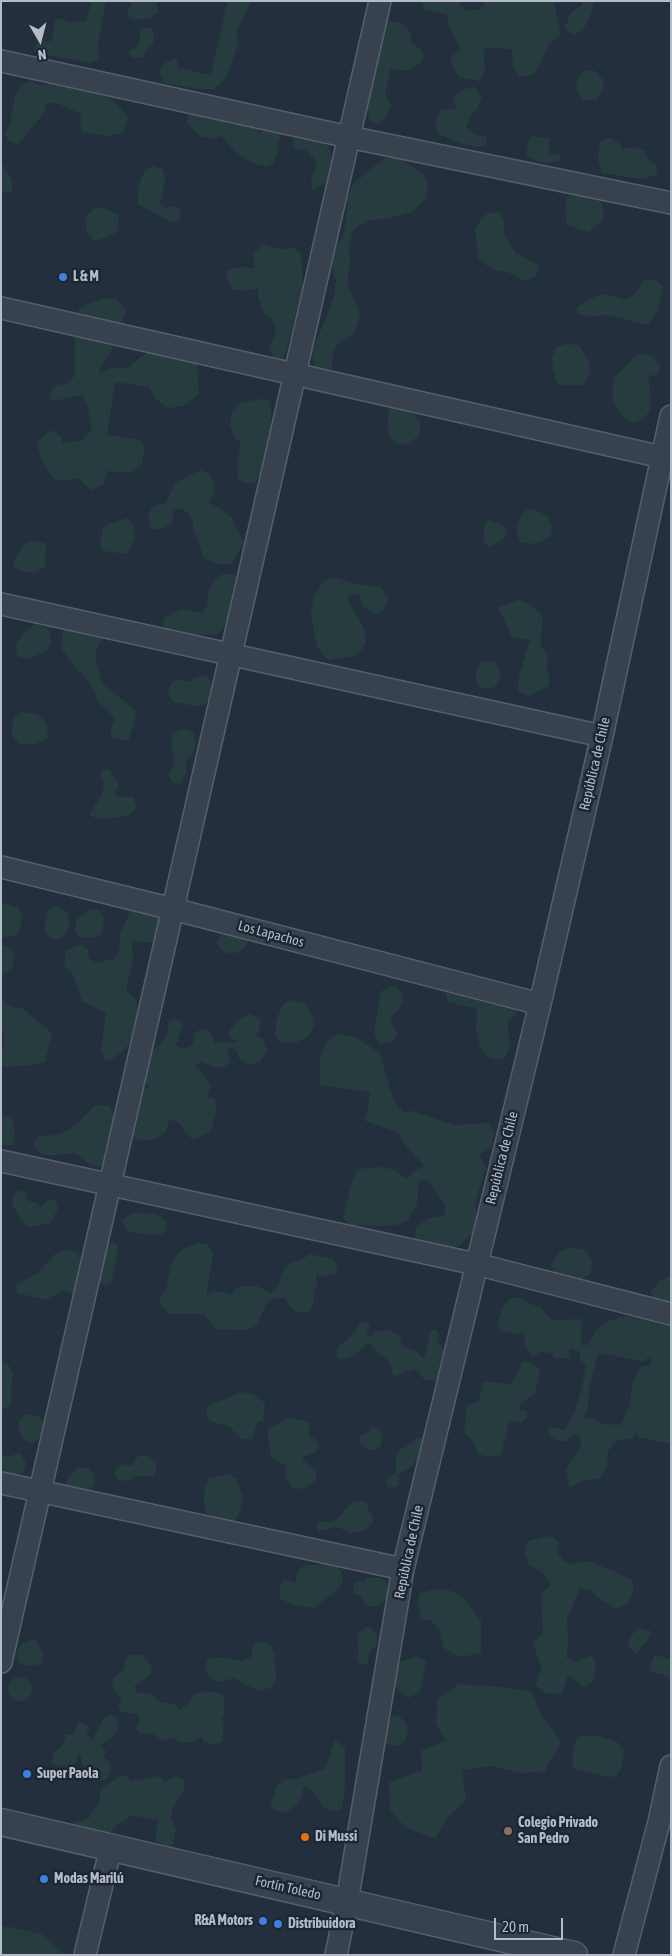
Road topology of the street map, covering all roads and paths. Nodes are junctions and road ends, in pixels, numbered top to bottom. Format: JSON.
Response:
{"nodes":[{"id":1,"x":380,"y":1,"type":"edge"},
{"id":2,"x":1,"y":60,"type":"edge"},
{"id":3,"x":349,"y":137,"type":"junction"},
{"id":4,"x":671,"y":203,"type":"edge"},
{"id":5,"x":1,"y":308,"type":"edge"},
{"id":6,"x":295,"y":374,"type":"junction"},
{"id":7,"x":671,"y":416,"type":"edge"},
{"id":8,"x":662,"y":457,"type":"junction"},
{"id":9,"x":1,"y":604,"type":"edge"},
{"id":10,"x":231,"y":654,"type":"junction"},
{"id":11,"x":602,"y":736,"type":"junction"},
{"id":12,"x":1,"y":867,"type":"edge"},
{"id":13,"x":174,"y":909,"type":"junction"},
{"id":14,"x":540,"y":1004,"type":"junction"},
{"id":15,"x":1,"y":1161,"type":"edge"},
{"id":16,"x":110,"y":1184,"type":"junction"},
{"id":17,"x":476,"y":1264,"type":"junction"},
{"id":18,"x":671,"y":1314,"type":"edge"},
{"id":19,"x":1,"y":1483,"type":"edge"},
{"id":20,"x":40,"y":1492,"type":"junction"},
{"id":21,"x":403,"y":1568,"type":"junction"},
{"id":22,"x":1,"y":1662,"type":"edge"},
{"id":23,"x":671,"y":1766,"type":"edge"},
{"id":24,"x":1,"y":1822,"type":"edge"},
{"id":25,"x":665,"y":1824,"type":"edge"},
{"id":26,"x":111,"y":1847,"type":"junction"},
{"id":27,"x":347,"y":1902,"type":"junction"},
{"id":28,"x":85,"y":1955,"type":"edge"},
{"id":29,"x":336,"y":1955,"type":"edge"},
{"id":30,"x":574,"y":1955,"type":"edge"},
{"id":31,"x":624,"y":1955,"type":"edge"}],
"edges":[{"from":1,"to":3,"type":"street"},
{"from":2,"to":3,"type":"street"},
{"from":3,"to":4,"type":"street"},
{"from":3,"to":6,"type":"street"},
{"from":5,"to":6,"type":"street"},
{"from":6,"to":8,"type":"street"},
{"from":6,"to":10,"type":"street"},
{"from":7,"to":8,"type":"street","name":"República de Chile"},
{"from":8,"to":11,"type":"street","name":"República de Chile"},
{"from":9,"to":10,"type":"street"},
{"from":10,"to":11,"type":"street"},
{"from":10,"to":13,"type":"street"},
{"from":11,"to":14,"type":"street","name":"República de Chile"},
{"from":12,"to":13,"type":"street","name":"Los Lapachos"},
{"from":13,"to":14,"type":"street","name":"Los Lapachos"},
{"from":13,"to":16,"type":"street"},
{"from":14,"to":17,"type":"street","name":"República de Chile"},
{"from":15,"to":16,"type":"street"},
{"from":16,"to":17,"type":"street"},
{"from":16,"to":20,"type":"street"},
{"from":17,"to":18,"type":"street"},
{"from":17,"to":21,"type":"street","name":"República de Chile"},
{"from":19,"to":20,"type":"street"},
{"from":20,"to":21,"type":"street"},
{"from":20,"to":22,"type":"street"},
{"from":21,"to":27,"type":"street","name":"República de Chile"},
{"from":23,"to":25,"type":"street"},
{"from":24,"to":26,"type":"street","name":"Fortín Toledo"},
{"from":25,"to":31,"type":"street"},
{"from":26,"to":27,"type":"street","name":"Fortín Toledo"},
{"from":26,"to":28,"type":"street"},
{"from":27,"to":29,"type":"street","name":"República de Chile"},
{"from":27,"to":30,"type":"street","name":"Fortín Toledo"}]}
